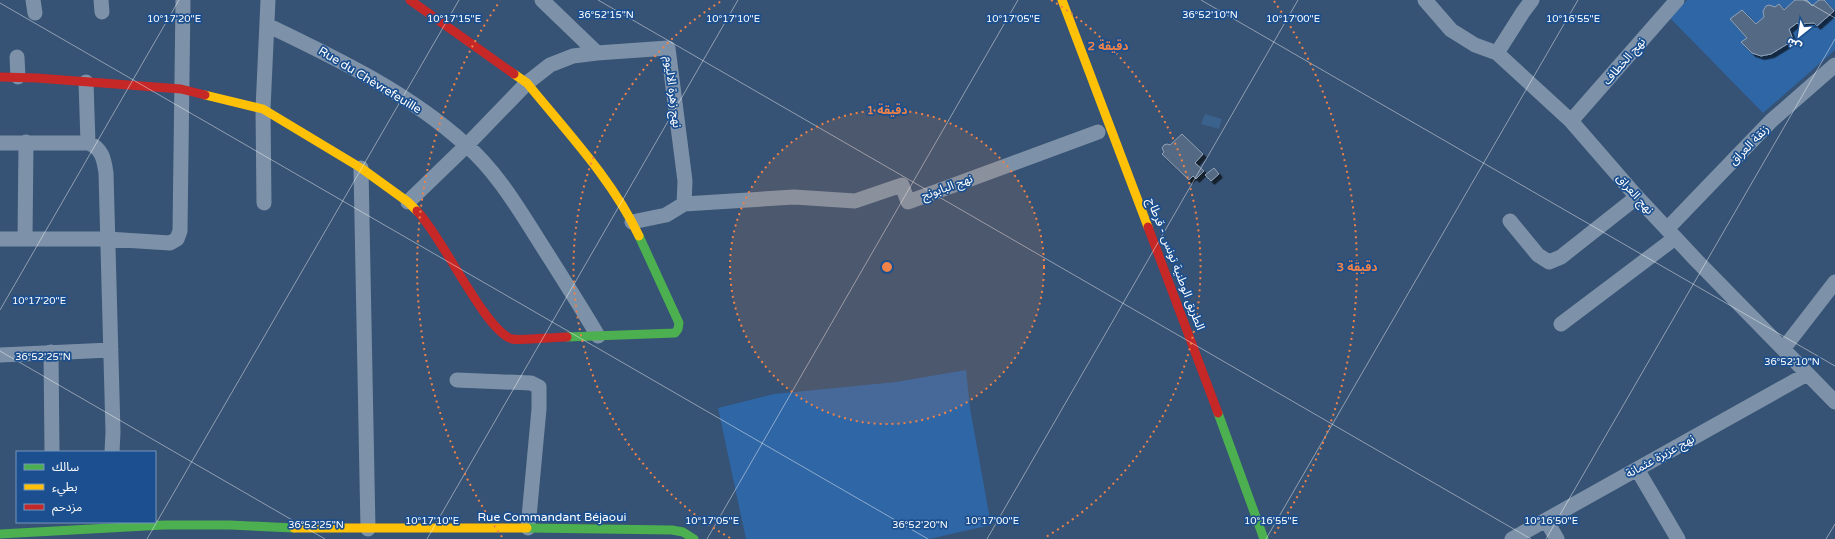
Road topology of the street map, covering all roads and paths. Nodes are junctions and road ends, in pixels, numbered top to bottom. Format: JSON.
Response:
{"nodes":[{"id":1,"x":183,"y":0,"type":"edge"},
{"id":2,"x":268,"y":0,"type":"edge"},
{"id":3,"x":410,"y":0,"type":"edge"},
{"id":4,"x":542,"y":0,"type":"edge"},
{"id":5,"x":1062,"y":0,"type":"edge"},
{"id":6,"x":1425,"y":0,"type":"edge"},
{"id":7,"x":1532,"y":0,"type":"edge"},
{"id":8,"x":1677,"y":0,"type":"edge"},
{"id":9,"x":267,"y":25,"type":"junction"},
{"id":10,"x":597,"y":53,"type":"junction"},
{"id":11,"x":1497,"y":53,"type":"junction"},
{"id":12,"x":17,"y":58,"type":"dead end"},
{"id":13,"x":1835,"y":65,"type":"edge"},
{"id":14,"x":0,"y":77,"type":"edge"},
{"id":15,"x":18,"y":77,"type":"junction"},
{"id":16,"x":86,"y":82,"type":"junction"},
{"id":17,"x":527,"y":84,"type":"junction"},
{"id":18,"x":181,"y":90,"type":"junction"},
{"id":19,"x":263,"y":109,"type":"junction"},
{"id":20,"x":1570,"y":121,"type":"junction"},
{"id":21,"x":1098,"y":132,"type":"dead end"},
{"id":22,"x":26,"y":142,"type":"junction"},
{"id":23,"x":0,"y":143,"type":"edge"},
{"id":24,"x":88,"y":143,"type":"junction"},
{"id":25,"x":467,"y":145,"type":"junction"},
{"id":26,"x":362,"y":168,"type":"junction"},
{"id":27,"x":1637,"y":197,"type":"junction"},
{"id":28,"x":408,"y":202,"type":"junction"},
{"id":29,"x":264,"y":203,"type":"dead end"},
{"id":30,"x":684,"y":204,"type":"junction"},
{"id":31,"x":1510,"y":221,"type":"dead end"},
{"id":32,"x":632,"y":222,"type":"junction"},
{"id":33,"x":1671,"y":234,"type":"junction"},
{"id":34,"x":25,"y":238,"type":"junction"},
{"id":35,"x":0,"y":239,"type":"edge"},
{"id":36,"x":107,"y":239,"type":"junction"},
{"id":37,"x":1835,"y":282,"type":"edge"},
{"id":38,"x":1560,"y":324,"type":"dead end"},
{"id":39,"x":598,"y":336,"type":"junction"},
{"id":40,"x":1784,"y":348,"type":"junction"},
{"id":41,"x":111,"y":350,"type":"junction"},
{"id":42,"x":51,"y":352,"type":"junction"},
{"id":43,"x":0,"y":355,"type":"edge"},
{"id":44,"x":1807,"y":374,"type":"junction"},
{"id":45,"x":458,"y":380,"type":"dead end"},
{"id":46,"x":1835,"y":402,"type":"edge"},
{"id":47,"x":52,"y":451,"type":"edge"},
{"id":48,"x":112,"y":451,"type":"edge"},
{"id":49,"x":1637,"y":469,"type":"junction"},
{"id":50,"x":1546,"y":520,"type":"junction"},
{"id":51,"x":107,"y":525,"type":"edge"},
{"id":52,"x":54,"y":526,"type":"edge"},
{"id":53,"x":528,"y":528,"type":"junction"},
{"id":54,"x":368,"y":529,"type":"junction"},
{"id":55,"x":231,"y":532,"type":"edge"},
{"id":56,"x":0,"y":534,"type":"edge"},
{"id":57,"x":460,"y":534,"type":"edge"},
{"id":58,"x":694,"y":539,"type":"edge"},
{"id":59,"x":1264,"y":539,"type":"edge"},
{"id":60,"x":1512,"y":539,"type":"edge"},
{"id":61,"x":1557,"y":539,"type":"edge"},
{"id":62,"x":1678,"y":539,"type":"edge"}],
"edges":[{"from":1,"to":18,"type":"street"},
{"from":2,"to":9,"type":"street"},
{"from":3,"to":17,"type":"street"},
{"from":4,"to":10,"type":"street"},
{"from":5,"to":59,"type":"street","name":"الطريق الوطنية تونس - قرطاج"},
{"from":6,"to":11,"type":"street","name":"نهج العراق"},
{"from":7,"to":11,"type":"street"},
{"from":8,"to":20,"type":"street","name":"نهج الخطاف"},
{"from":9,"to":19,"type":"street"},
{"from":9,"to":25,"type":"street","name":"Rue du Chèvrefeuille"},
{"from":10,"to":17,"type":"street"},
{"from":10,"to":30,"type":"street","name":"نهج زهرة الاليوم"},
{"from":11,"to":20,"type":"street","name":"نهج العراق"},
{"from":12,"to":15,"type":"street"},
{"from":13,"to":33,"type":"street","name":"زنقة العراق"},
{"from":14,"to":15,"type":"street"},
{"from":15,"to":16,"type":"street"},
{"from":16,"to":18,"type":"street"},
{"from":16,"to":24,"type":"street"},
{"from":17,"to":25,"type":"street"},
{"from":17,"to":32,"type":"street"},
{"from":18,"to":19,"type":"street"},
{"from":18,"to":36,"type":"street"},
{"from":19,"to":26,"type":"street"},
{"from":19,"to":29,"type":"street"},
{"from":20,"to":27,"type":"street","name":"نهج العراق"},
{"from":21,"to":30,"type":"street","name":"نهج البابونج"},
{"from":22,"to":23,"type":"street"},
{"from":22,"to":24,"type":"street"},
{"from":22,"to":34,"type":"street"},
{"from":24,"to":36,"type":"street"},
{"from":25,"to":28,"type":"street"},
{"from":25,"to":39,"type":"street","name":"Rue du Chèvrefeuille"},
{"from":26,"to":28,"type":"street"},
{"from":26,"to":54,"type":"street"},
{"from":27,"to":31,"type":"street"},
{"from":27,"to":33,"type":"street","name":"نهج العراق"},
{"from":28,"to":39,"type":"street"},
{"from":30,"to":32,"type":"street"},
{"from":32,"to":39,"type":"street"},
{"from":33,"to":38,"type":"street","name":"زنقة العراق"},
{"from":33,"to":40,"type":"street","name":"نهج العراق"},
{"from":34,"to":35,"type":"street"},
{"from":34,"to":36,"type":"street"},
{"from":36,"to":41,"type":"street"},
{"from":37,"to":40,"type":"street"},
{"from":40,"to":44,"type":"street","name":"نهج العراق"},
{"from":41,"to":42,"type":"street"},
{"from":41,"to":48,"type":"street"},
{"from":42,"to":43,"type":"street"},
{"from":42,"to":47,"type":"street"},
{"from":44,"to":46,"type":"street","name":"نهج العراق"},
{"from":44,"to":49,"type":"street","name":"نهج عزيزة عثمانة"},
{"from":45,"to":53,"type":"street"},
{"from":49,"to":50,"type":"street","name":"نهج عزيزة عثمانة"},
{"from":49,"to":62,"type":"street"},
{"from":50,"to":60,"type":"street","name":"نهج عزيزة عثمانة"},
{"from":50,"to":61,"type":"street"},
{"from":51,"to":52,"type":"street","name":"Rue Commandant Béjaoui"},
{"from":51,"to":55,"type":"street","name":"Rue Commandant Béjaoui"},
{"from":52,"to":56,"type":"street","name":"Rue Commandant Béjaoui"},
{"from":53,"to":57,"type":"street","name":"Rue Commandant Béjaoui"},
{"from":53,"to":58,"type":"street","name":"Rue Commandant Béjaoui"},
{"from":54,"to":55,"type":"street","name":"Rue Commandant Béjaoui"},
{"from":54,"to":57,"type":"street","name":"Rue Commandant Béjaoui"}]}
